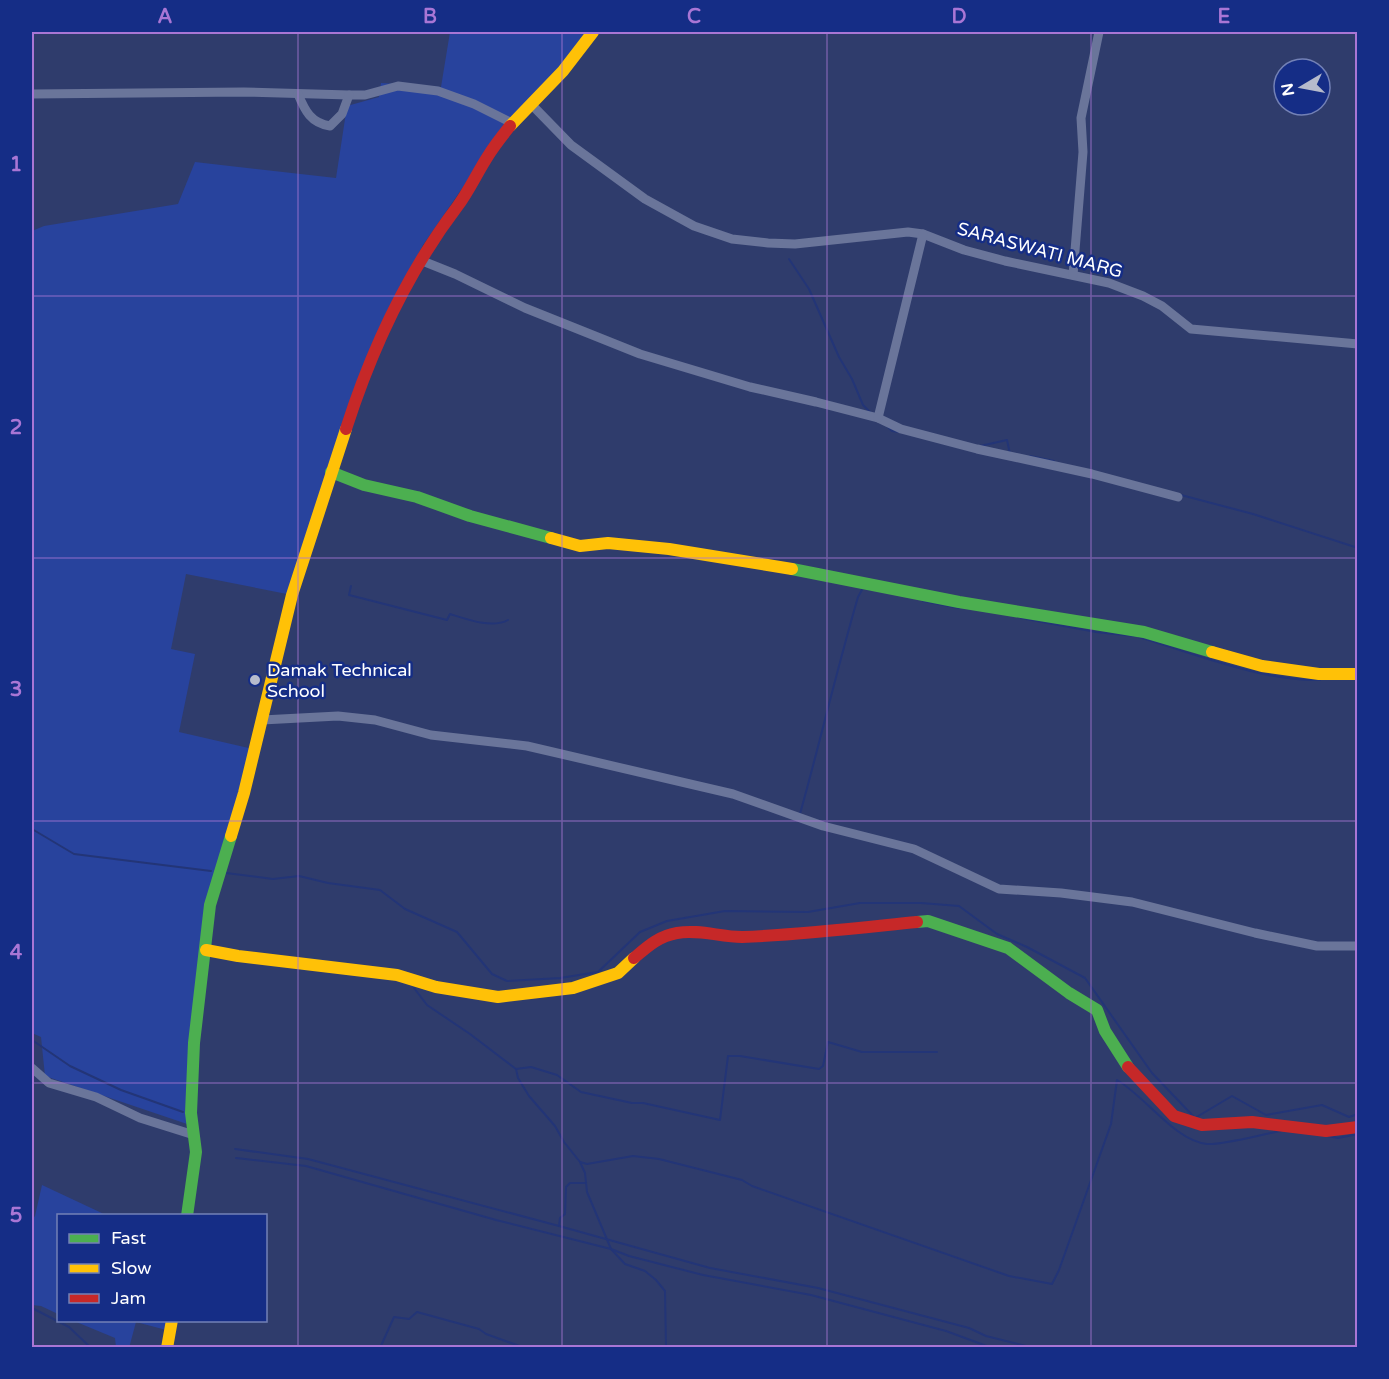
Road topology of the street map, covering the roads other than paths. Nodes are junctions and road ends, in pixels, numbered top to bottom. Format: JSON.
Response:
{"nodes":[{"id":1,"x":593,"y":32,"type":"edge"},
{"id":2,"x":1099,"y":32,"type":"edge"},
{"id":3,"x":32,"y":94,"type":"edge"},
{"id":4,"x":298,"y":94,"type":"junction"},
{"id":5,"x":349,"y":95,"type":"junction"},
{"id":6,"x":531,"y":104,"type":"junction"},
{"id":7,"x":512,"y":123,"type":"junction"},
{"id":8,"x":923,"y":234,"type":"junction"},
{"id":9,"x":420,"y":260,"type":"junction"},
{"id":10,"x":1073,"y":275,"type":"junction"},
{"id":11,"x":1358,"y":344,"type":"edge"},
{"id":12,"x":878,"y":418,"type":"junction"},
{"id":13,"x":331,"y":472,"type":"junction"},
{"id":14,"x":1178,"y":497,"type":"dead end"},
{"id":15,"x":1358,"y":674,"type":"edge"},
{"id":16,"x":262,"y":720,"type":"junction"},
{"id":17,"x":1358,"y":946,"type":"edge"},
{"id":18,"x":206,"y":950,"type":"junction"},
{"id":19,"x":32,"y":1068,"type":"edge"},
{"id":20,"x":1358,"y":1127,"type":"edge"},
{"id":21,"x":194,"y":1135,"type":"junction"},
{"id":22,"x":187,"y":1214,"type":"edge"},
{"id":23,"x":172,"y":1322,"type":"edge"},
{"id":24,"x":167,"y":1347,"type":"edge"}],
"edges":[{"from":1,"to":6,"type":"street"},
{"from":2,"to":10,"type":"street"},
{"from":3,"to":4,"type":"street"},
{"from":4,"to":5,"type":"street"},
{"from":4,"to":5,"type":"street"},
{"from":5,"to":7,"type":"street"},
{"from":6,"to":7,"type":"street"},
{"from":6,"to":8,"type":"street","name":"SARASWATI MARG"},
{"from":7,"to":9,"type":"street"},
{"from":8,"to":10,"type":"street","name":"SARASWATI MARG"},
{"from":8,"to":12,"type":"street"},
{"from":9,"to":12,"type":"street"},
{"from":9,"to":13,"type":"street"},
{"from":10,"to":11,"type":"street","name":"SARASWATI MARG"},
{"from":12,"to":14,"type":"street"},
{"from":13,"to":15,"type":"street"},
{"from":13,"to":16,"type":"street"},
{"from":16,"to":17,"type":"street"},
{"from":16,"to":18,"type":"street"},
{"from":18,"to":20,"type":"street"},
{"from":18,"to":21,"type":"street"},
{"from":19,"to":21,"type":"street"},
{"from":21,"to":22,"type":"street"},
{"from":23,"to":24,"type":"street"}]}
